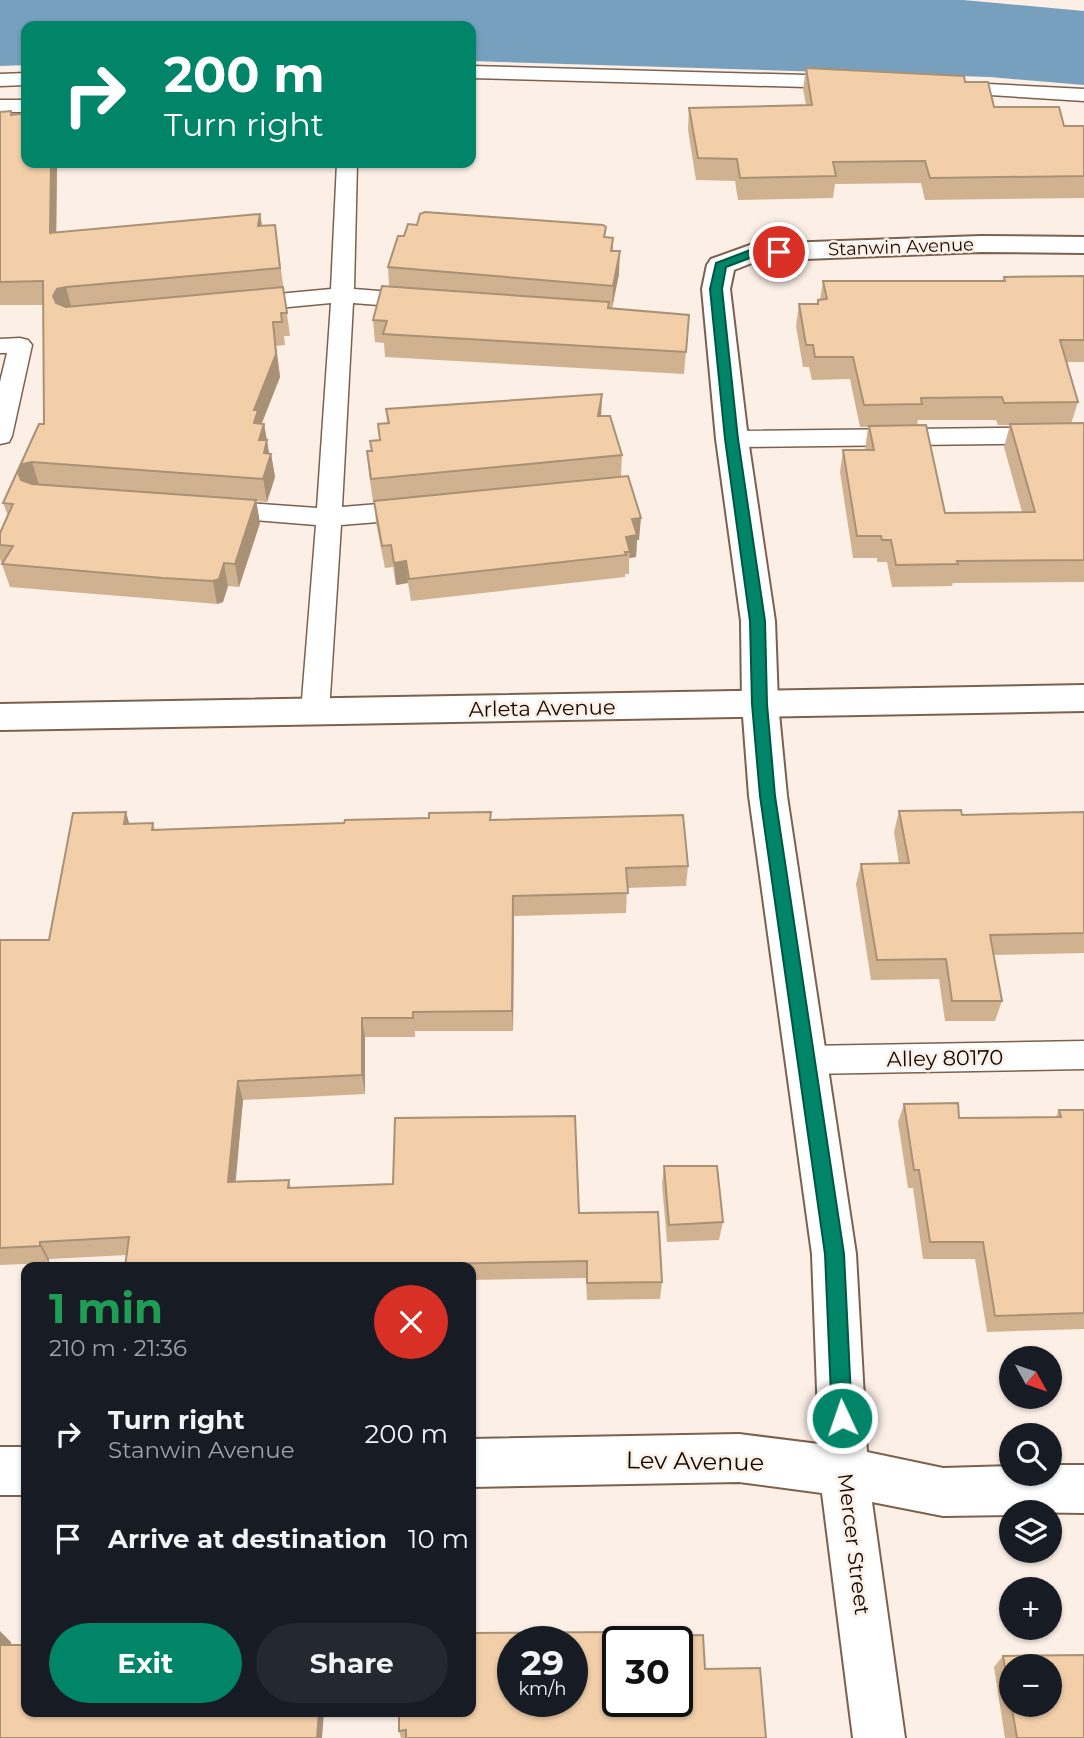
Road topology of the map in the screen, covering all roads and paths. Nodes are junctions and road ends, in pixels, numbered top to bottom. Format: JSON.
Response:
{"nodes":[{"id":1,"x":476,"y":72,"type":"edge"},
{"id":2,"x":21,"y":79,"type":"edge"},
{"id":3,"x":0,"y":80,"type":"edge"},
{"id":4,"x":856,"y":83,"type":"edge"},
{"id":5,"x":923,"y":86,"type":"edge"},
{"id":6,"x":1084,"y":95,"type":"edge"},
{"id":7,"x":0,"y":106,"type":"edge"},
{"id":8,"x":21,"y":106,"type":"edge"},
{"id":9,"x":346,"y":168,"type":"edge"},
{"id":10,"x":1084,"y":245,"type":"edge"},
{"id":11,"x":721,"y":265,"type":"joint"},
{"id":12,"x":343,"y":295,"type":"junction"},
{"id":13,"x":439,"y":303,"type":"edge"},
{"id":14,"x":221,"y":306,"type":"edge"},
{"id":15,"x":0,"y":346,"type":"edge"},
{"id":16,"x":1084,"y":435,"type":"edge"},
{"id":17,"x":0,"y":436,"type":"edge"},
{"id":18,"x":732,"y":439,"type":"junction"},
{"id":19,"x":191,"y":507,"type":"edge"},
{"id":20,"x":436,"y":508,"type":"edge"},
{"id":21,"x":329,"y":517,"type":"junction"},
{"id":22,"x":1084,"y":698,"type":"edge"},
{"id":23,"x":760,"y":704,"type":"junction"},
{"id":24,"x":315,"y":712,"type":"junction"},
{"id":25,"x":0,"y":717,"type":"edge"},
{"id":26,"x":1084,"y":1055,"type":"edge"},
{"id":27,"x":806,"y":1060,"type":"junction"},
{"id":28,"x":476,"y":1462,"type":"edge"},
{"id":29,"x":0,"y":1471,"type":"edge"},
{"id":30,"x":21,"y":1471,"type":"edge"},
{"id":31,"x":844,"y":1472,"type":"junction"},
{"id":32,"x":1084,"y":1489,"type":"edge"},
{"id":33,"x":879,"y":1738,"type":"edge"}],
"edges":[{"from":1,"to":4,"type":"lane"},
{"from":2,"to":3,"type":"lane"},
{"from":5,"to":6,"type":"lane"},
{"from":7,"to":8,"type":"lane"},
{"from":9,"to":12,"type":"lane"},
{"from":10,"to":11,"type":"street","name":"Stanwin Avenue"},
{"from":11,"to":18,"type":"street","name":"Mercer Street"},
{"from":12,"to":13,"type":"lane"},
{"from":12,"to":14,"type":"lane"},
{"from":12,"to":21,"type":"lane"},
{"from":15,"to":17,"type":"lane"},
{"from":16,"to":18,"type":"lane"},
{"from":18,"to":23,"type":"street","name":"Mercer Street"},
{"from":19,"to":21,"type":"lane"},
{"from":20,"to":21,"type":"lane"},
{"from":21,"to":24,"type":"lane"},
{"from":22,"to":23,"type":"street","name":"Arleta Avenue"},
{"from":23,"to":24,"type":"street","name":"Arleta Avenue"},
{"from":23,"to":27,"type":"street","name":"Mercer Street"},
{"from":24,"to":25,"type":"street","name":"Arleta Avenue"},
{"from":26,"to":27,"type":"lane","name":"Alley 80170"},
{"from":27,"to":31,"type":"street","name":"Mercer Street"},
{"from":28,"to":31,"type":"street","name":"Lev Avenue"},
{"from":29,"to":30,"type":"street"},
{"from":31,"to":32,"type":"street","name":"Lev Avenue"},
{"from":31,"to":33,"type":"street","name":"Mercer Street"}]}
